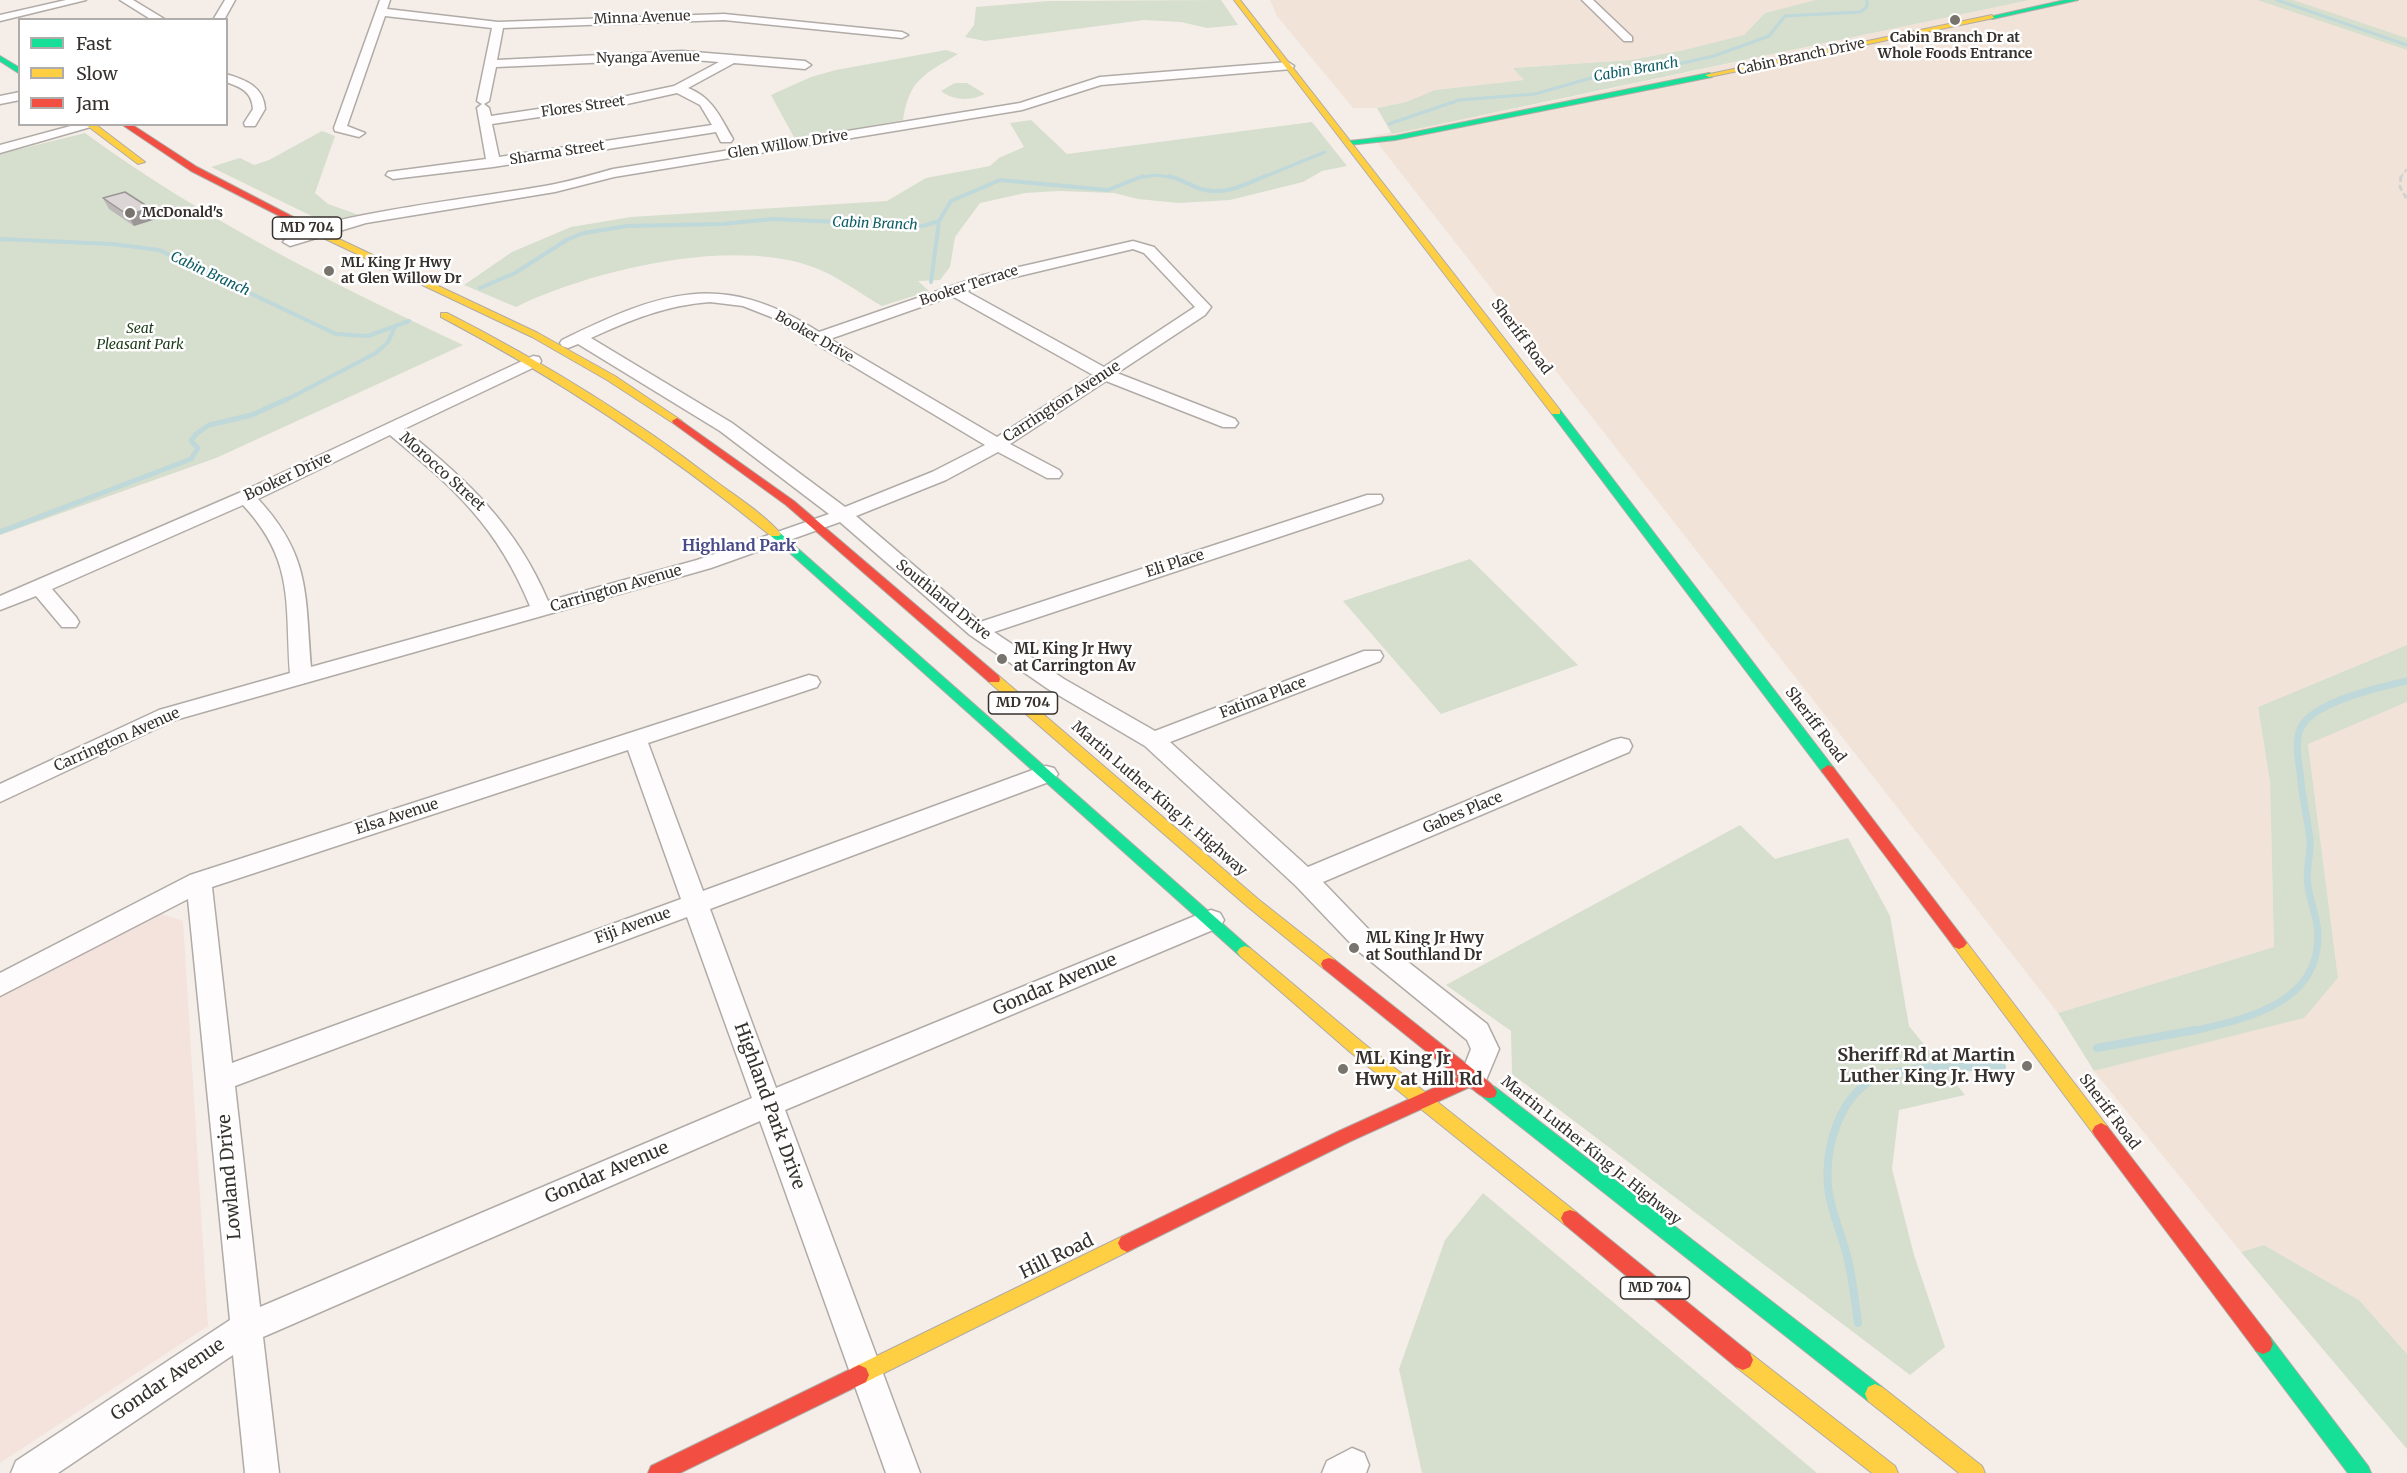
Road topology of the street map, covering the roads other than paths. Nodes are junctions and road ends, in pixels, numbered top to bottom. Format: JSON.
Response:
{"nodes":[{"id":1,"x":81,"y":0,"type":"edge"},
{"id":2,"x":125,"y":0,"type":"edge"},
{"id":3,"x":230,"y":0,"type":"edge"},
{"id":4,"x":1237,"y":0,"type":"edge"},
{"id":5,"x":1587,"y":0,"type":"edge"},
{"id":6,"x":2075,"y":0,"type":"edge"},
{"id":7,"x":383,"y":6,"type":"edge"},
{"id":8,"x":0,"y":18,"type":"edge"},
{"id":9,"x":157,"y":18,"type":"edge"},
{"id":10,"x":219,"y":18,"type":"edge"},
{"id":11,"x":498,"y":25,"type":"junction"},
{"id":12,"x":902,"y":35,"type":"dead end"},
{"id":13,"x":1628,"y":39,"type":"dead end"},
{"id":14,"x":0,"y":58,"type":"edge"},
{"id":15,"x":732,"y":59,"type":"junction"},
{"id":16,"x":491,"y":64,"type":"junction"},
{"id":17,"x":805,"y":65,"type":"dead end"},
{"id":18,"x":1288,"y":66,"type":"junction"},
{"id":19,"x":18,"y":71,"type":"edge"},
{"id":20,"x":228,"y":79,"type":"edge"},
{"id":21,"x":678,"y":89,"type":"junction"},
{"id":22,"x":18,"y":96,"type":"edge"},
{"id":23,"x":0,"y":100,"type":"edge"},
{"id":24,"x":1526,"y":113,"type":"junction"},
{"id":25,"x":486,"y":121,"type":"junction"},
{"id":26,"x":250,"y":123,"type":"dead end"},
{"id":27,"x":88,"y":126,"type":"edge"},
{"id":28,"x":93,"y":126,"type":"edge"},
{"id":29,"x":128,"y":126,"type":"edge"},
{"id":30,"x":719,"y":128,"type":"junction"},
{"id":31,"x":359,"y":133,"type":"dead end"},
{"id":32,"x":1349,"y":143,"type":"junction"},
{"id":33,"x":1425,"y":148,"type":"dead end"},
{"id":34,"x":0,"y":149,"type":"edge"},
{"id":35,"x":732,"y":154,"type":"junction"},
{"id":36,"x":1384,"y":162,"type":"dead end"},
{"id":37,"x":493,"y":163,"type":"junction"},
{"id":38,"x":151,"y":168,"type":"dead end"},
{"id":39,"x":1368,"y":168,"type":"junction"},
{"id":40,"x":393,"y":175,"type":"dead end"},
{"id":41,"x":315,"y":232,"type":"junction"},
{"id":42,"x":273,"y":234,"type":"dead end"},
{"id":43,"x":290,"y":242,"type":"junction"},
{"id":44,"x":308,"y":250,"type":"dead end"},
{"id":45,"x":952,"y":290,"type":"junction"},
{"id":46,"x":1199,"y":312,"type":"joint"},
{"id":47,"x":579,"y":338,"type":"junction"},
{"id":48,"x":817,"y":338,"type":"junction"},
{"id":49,"x":559,"y":347,"type":"junction"},
{"id":50,"x":533,"y":361,"type":"junction"},
{"id":51,"x":1104,"y":374,"type":"junction"},
{"id":52,"x":654,"y":406,"type":"junction"},
{"id":53,"x":1228,"y":423,"type":"dead end"},
{"id":54,"x":393,"y":429,"type":"junction"},
{"id":55,"x":996,"y":446,"type":"junction"},
{"id":56,"x":1053,"y":474,"type":"dead end"},
{"id":57,"x":246,"y":497,"type":"junction"},
{"id":58,"x":1374,"y":499,"type":"dead end"},
{"id":59,"x":843,"y":515,"type":"junction"},
{"id":60,"x":816,"y":526,"type":"junction"},
{"id":61,"x":780,"y":539,"type":"junction"},
{"id":62,"x":39,"y":587,"type":"junction"},
{"id":63,"x":0,"y":604,"type":"edge"},
{"id":64,"x":542,"y":610,"type":"junction"},
{"id":65,"x":69,"y":622,"type":"dead end"},
{"id":66,"x":977,"y":630,"type":"junction"},
{"id":67,"x":1372,"y":656,"type":"dead end"},
{"id":68,"x":302,"y":676,"type":"junction"},
{"id":69,"x":809,"y":682,"type":"dead end"},
{"id":70,"x":635,"y":739,"type":"junction"},
{"id":71,"x":1154,"y":740,"type":"junction"},
{"id":72,"x":1621,"y":746,"type":"dead end"},
{"id":73,"x":1046,"y":774,"type":"junction"},
{"id":74,"x":0,"y":794,"type":"edge"},
{"id":75,"x":1305,"y":879,"type":"junction"},
{"id":76,"x":199,"y":882,"type":"junction"},
{"id":77,"x":695,"y":904,"type":"junction"},
{"id":78,"x":1211,"y":920,"type":"junction"},
{"id":79,"x":0,"y":985,"type":"edge"},
{"id":80,"x":1474,"y":1077,"type":"junction"},
{"id":81,"x":221,"y":1079,"type":"junction"},
{"id":82,"x":1424,"y":1100,"type":"junction"},
{"id":83,"x":768,"y":1104,"type":"junction"},
{"id":84,"x":244,"y":1329,"type":"junction"},
{"id":85,"x":866,"y":1371,"type":"junction"},
{"id":86,"x":28,"y":1473,"type":"edge"},
{"id":87,"x":262,"y":1473,"type":"edge"},
{"id":88,"x":658,"y":1473,"type":"edge"},
{"id":89,"x":903,"y":1473,"type":"edge"},
{"id":90,"x":1888,"y":1473,"type":"edge"},
{"id":91,"x":1975,"y":1473,"type":"edge"},
{"id":92,"x":2361,"y":1473,"type":"edge"}],
"edges":[{"from":1,"to":8,"type":"street"},
{"from":2,"to":9,"type":"street"},
{"from":3,"to":10,"type":"street"},
{"from":4,"to":18,"type":"main road","name":"Sheriff Road"},
{"from":5,"to":13,"type":"street"},
{"from":6,"to":24,"type":"main road","name":"Cabin Branch Drive"},
{"from":7,"to":11,"type":"street","name":"Minna Avenue"},
{"from":7,"to":31,"type":"street"},
{"from":11,"to":12,"type":"street","name":"Minna Avenue"},
{"from":11,"to":16,"type":"street"},
{"from":14,"to":19,"type":"main road"},
{"from":15,"to":16,"type":"street","name":"Nyanga Avenue"},
{"from":15,"to":17,"type":"street","name":"Nyanga Avenue"},
{"from":15,"to":21,"type":"street","name":"Flores Street"},
{"from":16,"to":25,"type":"street"},
{"from":18,"to":32,"type":"main road","name":"Sheriff Road"},
{"from":18,"to":35,"type":"street","name":"Glen Willow Drive"},
{"from":20,"to":26,"type":"street"},
{"from":21,"to":25,"type":"street","name":"Flores Street"},
{"from":21,"to":30,"type":"street"},
{"from":22,"to":23,"type":"street"},
{"from":24,"to":32,"type":"main road","name":"Cabin Branch Drive"},
{"from":24,"to":33,"type":"main road","name":"Cabin Branch Drive"},
{"from":25,"to":37,"type":"street"},
{"from":27,"to":34,"type":"street"},
{"from":28,"to":38,"type":"main road"},
{"from":29,"to":41,"type":"main road","name":"Martin Luther King Jr. Highway","number":"MD 704"},
{"from":30,"to":35,"type":"street"},
{"from":30,"to":37,"type":"street","name":"Sharma Street"},
{"from":32,"to":39,"type":"main road","name":"Sheriff Road"},
{"from":35,"to":41,"type":"street","name":"Glen Willow Drive"},
{"from":36,"to":39,"type":"main road"},
{"from":37,"to":40,"type":"street","name":"Sharma Street"},
{"from":39,"to":92,"type":"main road","name":"Sheriff Road"},
{"from":41,"to":43,"type":"street","name":"Glen Willow Drive"},
{"from":41,"to":49,"type":"main road","name":"Martin Luther King Jr. Highway","number":"MD 704"},
{"from":42,"to":43,"type":"main road","number":"MD 704"},
{"from":43,"to":44,"type":"main road","number":"MD 704"},
{"from":45,"to":46,"type":"street","name":"Booker Terrace"},
{"from":45,"to":48,"type":"street","name":"Booker Terrace"},
{"from":45,"to":51,"type":"street"},
{"from":46,"to":51,"type":"street","name":"Carrington Avenue"},
{"from":47,"to":48,"type":"street","name":"Booker Drive"},
{"from":47,"to":49,"type":"street","name":"Booker Drive"},
{"from":47,"to":59,"type":"street","name":"Southland Drive"},
{"from":48,"to":55,"type":"street","name":"Booker Drive"},
{"from":49,"to":50,"type":"main road","number":"MD 704"},
{"from":49,"to":52,"type":"main road","name":"Martin Luther King Jr. Highway","number":"MD 704"},
{"from":50,"to":52,"type":"main road"},
{"from":50,"to":54,"type":"street","name":"Booker Drive"},
{"from":50,"to":61,"type":"main road","number":"MD 704"},
{"from":51,"to":53,"type":"street"},
{"from":51,"to":55,"type":"street","name":"Carrington Avenue"},
{"from":52,"to":60,"type":"main road","name":"Martin Luther King Jr. Highway","number":"MD 704"},
{"from":54,"to":57,"type":"street","name":"Booker Drive"},
{"from":54,"to":64,"type":"street","name":"Morocco Street"},
{"from":55,"to":56,"type":"street","name":"Booker Drive"},
{"from":55,"to":59,"type":"street","name":"Carrington Avenue"},
{"from":57,"to":62,"type":"street","name":"Booker Drive"},
{"from":57,"to":68,"type":"street"},
{"from":58,"to":66,"type":"street","name":"Eli Place"},
{"from":59,"to":60,"type":"street","name":"Carrington Avenue"},
{"from":59,"to":66,"type":"street","name":"Southland Drive"},
{"from":60,"to":61,"type":"street","name":"Carrington Avenue"},
{"from":60,"to":80,"type":"main road","name":"Martin Luther King Jr. Highway","number":"MD 704"},
{"from":61,"to":64,"type":"street","name":"Carrington Avenue"},
{"from":61,"to":73,"type":"main road","number":"MD 704"},
{"from":62,"to":63,"type":"street","name":"Booker Drive"},
{"from":62,"to":65,"type":"street"},
{"from":64,"to":68,"type":"street","name":"Carrington Avenue"},
{"from":66,"to":71,"type":"street","name":"Southland Drive"},
{"from":67,"to":71,"type":"street","name":"Fatima Place"},
{"from":68,"to":74,"type":"street","name":"Carrington Avenue"},
{"from":69,"to":70,"type":"street","name":"Elsa Avenue"},
{"from":70,"to":76,"type":"street","name":"Elsa Avenue"},
{"from":70,"to":77,"type":"street","name":"Highland Park Drive"},
{"from":71,"to":75,"type":"street","name":"Southland Drive"},
{"from":72,"to":75,"type":"street","name":"Gabes Place"},
{"from":73,"to":77,"type":"street","name":"Fiji Avenue"},
{"from":73,"to":78,"type":"main road","number":"MD 704"},
{"from":75,"to":80,"type":"street","name":"Southland Drive"},
{"from":76,"to":79,"type":"street","name":"Elsa Avenue"},
{"from":76,"to":81,"type":"street","name":"Lowland Drive"},
{"from":77,"to":81,"type":"street","name":"Fiji Avenue"},
{"from":77,"to":83,"type":"street","name":"Highland Park Drive"},
{"from":78,"to":82,"type":"main road","number":"MD 704"},
{"from":78,"to":83,"type":"street","name":"Gondar Avenue"},
{"from":80,"to":82,"type":"main road","name":"Hill Road"},
{"from":80,"to":91,"type":"main road","name":"Martin Luther King Jr. Highway","number":"MD 704"},
{"from":81,"to":84,"type":"street","name":"Lowland Drive"},
{"from":82,"to":85,"type":"main road","name":"Hill Road"},
{"from":82,"to":90,"type":"main road","number":"MD 704"},
{"from":83,"to":84,"type":"street","name":"Gondar Avenue"},
{"from":83,"to":85,"type":"street","name":"Highland Park Drive"},
{"from":84,"to":86,"type":"street","name":"Gondar Avenue"},
{"from":84,"to":87,"type":"street","name":"Lowland Drive"},
{"from":85,"to":88,"type":"main road","name":"Hill Road"},
{"from":85,"to":89,"type":"street","name":"Highland Park Drive"}]}
